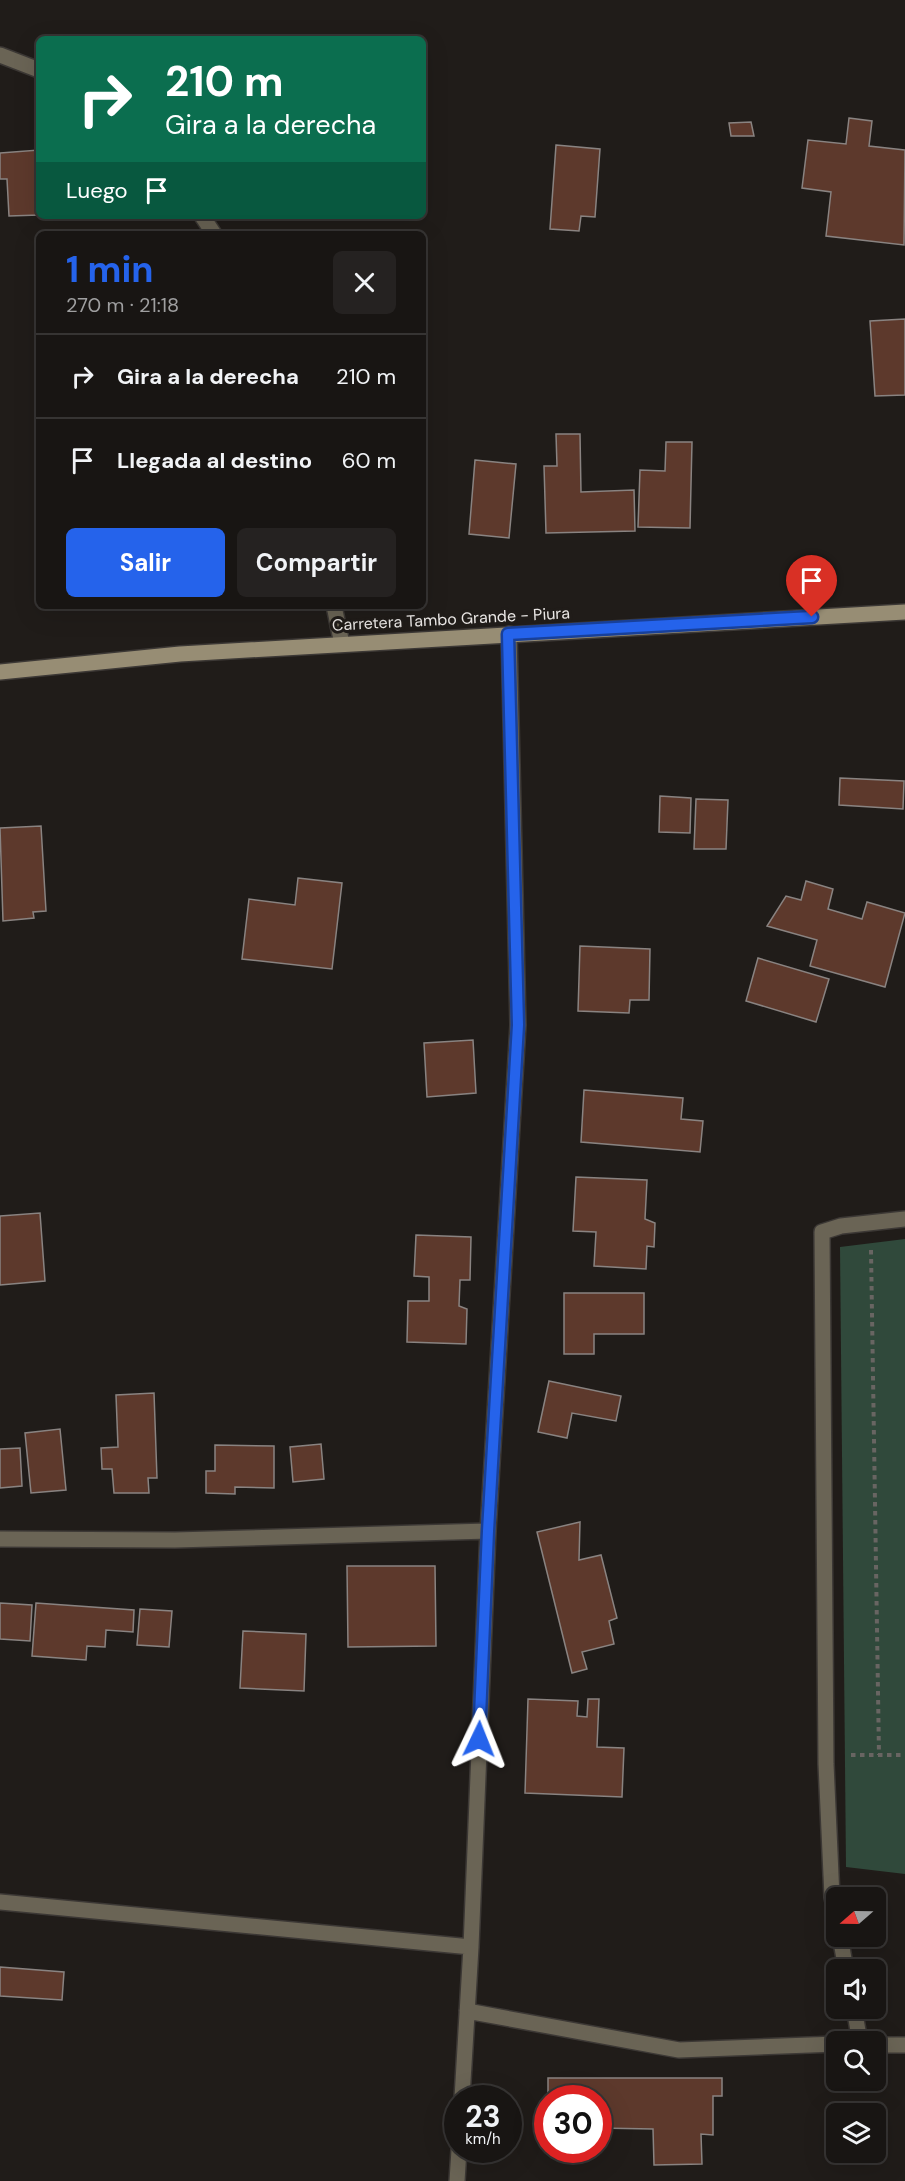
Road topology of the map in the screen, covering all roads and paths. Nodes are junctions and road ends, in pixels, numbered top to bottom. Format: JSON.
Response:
{"nodes":[{"id":1,"x":0,"y":56,"type":"edge"},
{"id":2,"x":36,"y":69,"type":"edge"},
{"id":3,"x":335,"y":609,"type":"edge"},
{"id":4,"x":905,"y":612,"type":"edge"},
{"id":5,"x":508,"y":634,"type":"junction"},
{"id":6,"x":342,"y":644,"type":"junction"},
{"id":7,"x":0,"y":672,"type":"edge"},
{"id":8,"x":905,"y":1219,"type":"edge"},
{"id":9,"x":871,"y":1250,"type":"dead end"},
{"id":10,"x":488,"y":1531,"type":"junction"},
{"id":11,"x":0,"y":1539,"type":"edge"},
{"id":12,"x":879,"y":1755,"type":"junction"},
{"id":13,"x":905,"y":1755,"type":"edge"},
{"id":14,"x":826,"y":1756,"type":"junction"},
{"id":15,"x":832,"y":1887,"type":"edge"},
{"id":16,"x":0,"y":1902,"type":"edge"},
{"id":17,"x":471,"y":1947,"type":"junction"},
{"id":18,"x":467,"y":2011,"type":"junction"},
{"id":19,"x":826,"y":2044,"type":"edge"},
{"id":20,"x":886,"y":2044,"type":"edge"},
{"id":21,"x":905,"y":2044,"type":"edge"},
{"id":22,"x":463,"y":2085,"type":"edge"},
{"id":23,"x":458,"y":2163,"type":"edge"},
{"id":24,"x":457,"y":2181,"type":"edge"}],
"edges":[{"from":1,"to":2,"type":"street"},
{"from":3,"to":6,"type":"street"},
{"from":4,"to":5,"type":"main road","name":"Carretera Tambo Grande - Piura"},
{"from":5,"to":6,"type":"main road","name":"Carretera Tambo Grande - Piura"},
{"from":5,"to":10,"type":"street"},
{"from":6,"to":7,"type":"main road","name":"Carretera Tambo Grande - Piura"},
{"from":8,"to":14,"type":"street"},
{"from":9,"to":12,"type":"path"},
{"from":10,"to":11,"type":"street"},
{"from":10,"to":17,"type":"street"},
{"from":12,"to":13,"type":"path"},
{"from":12,"to":14,"type":"path"},
{"from":14,"to":15,"type":"street"},
{"from":16,"to":17,"type":"street"},
{"from":17,"to":18,"type":"street"},
{"from":18,"to":19,"type":"street"},
{"from":18,"to":22,"type":"street"},
{"from":20,"to":21,"type":"street"},
{"from":23,"to":24,"type":"street"}]}
